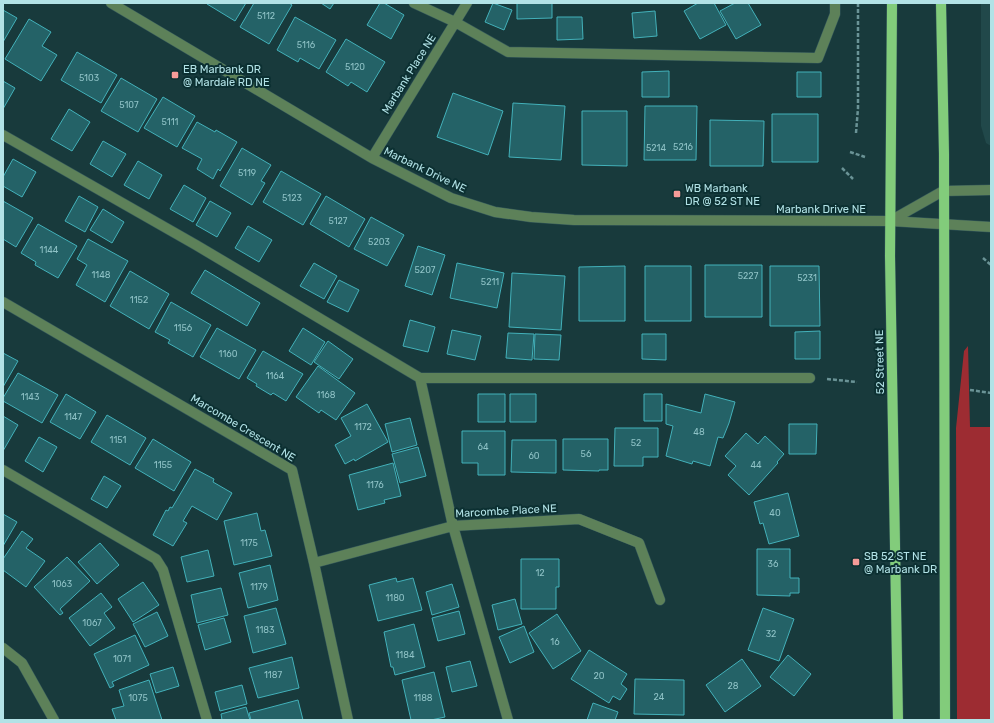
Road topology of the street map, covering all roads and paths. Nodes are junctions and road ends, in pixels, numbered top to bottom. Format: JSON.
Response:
{"nodes":[{"id":1,"x":111,"y":3,"type":"edge"},
{"id":2,"x":414,"y":3,"type":"edge"},
{"id":3,"x":467,"y":3,"type":"edge"},
{"id":4,"x":835,"y":3,"type":"edge"},
{"id":5,"x":858,"y":3,"type":"edge"},
{"id":6,"x":892,"y":3,"type":"edge"},
{"id":7,"x":941,"y":3,"type":"edge"},
{"id":8,"x":455,"y":22,"type":"junction"},
{"id":9,"x":856,"y":133,"type":"dead end"},
{"id":10,"x":3,"y":134,"type":"edge"},
{"id":11,"x":850,"y":152,"type":"dead end"},
{"id":12,"x":865,"y":157,"type":"dead end"},
{"id":13,"x":372,"y":158,"type":"junction"},
{"id":14,"x":842,"y":168,"type":"dead end"},
{"id":15,"x":854,"y":179,"type":"dead end"},
{"id":16,"x":991,"y":190,"type":"edge"},
{"id":17,"x":943,"y":191,"type":"junction"},
{"id":18,"x":890,"y":221,"type":"junction"},
{"id":19,"x":944,"y":225,"type":"junction"},
{"id":20,"x":991,"y":227,"type":"edge"},
{"id":21,"x":983,"y":258,"type":"dead end"},
{"id":22,"x":991,"y":265,"type":"edge"},
{"id":23,"x":3,"y":302,"type":"edge"},
{"id":24,"x":420,"y":378,"type":"junction"},
{"id":25,"x":810,"y":378,"type":"joint"},
{"id":26,"x":857,"y":382,"type":"dead end"},
{"id":27,"x":970,"y":390,"type":"dead end"},
{"id":28,"x":991,"y":393,"type":"edge"},
{"id":29,"x":3,"y":470,"type":"edge"},
{"id":30,"x":453,"y":526,"type":"junction"},
{"id":31,"x":314,"y":563,"type":"junction"},
{"id":32,"x":660,"y":600,"type":"dead end"},
{"id":33,"x":3,"y":648,"type":"edge"},
{"id":34,"x":54,"y":720,"type":"edge"},
{"id":35,"x":207,"y":720,"type":"edge"},
{"id":36,"x":348,"y":720,"type":"edge"},
{"id":37,"x":508,"y":720,"type":"edge"},
{"id":38,"x":898,"y":720,"type":"edge"},
{"id":39,"x":945,"y":720,"type":"edge"}],
"edges":[{"from":1,"to":13,"type":"street","name":"Marbank Drive NE"},
{"from":2,"to":8,"type":"street"},
{"from":3,"to":8,"type":"street","name":"Marbank Place NE"},
{"from":4,"to":8,"type":"street"},
{"from":5,"to":9,"type":"path"},
{"from":6,"to":18,"type":"main road","name":"52 Street NE"},
{"from":7,"to":17,"type":"main road"},
{"from":8,"to":13,"type":"street","name":"Marbank Place NE"},
{"from":10,"to":24,"type":"street"},
{"from":11,"to":12,"type":"path"},
{"from":13,"to":18,"type":"street","name":"Marbank Drive NE"},
{"from":14,"to":15,"type":"path"},
{"from":16,"to":17,"type":"street"},
{"from":17,"to":18,"type":"street"},
{"from":17,"to":19,"type":"main road"},
{"from":18,"to":19,"type":"street","name":"Marbank Drive NE"},
{"from":18,"to":38,"type":"main road","name":"52 Street NE"},
{"from":19,"to":20,"type":"street","name":"Marbank Drive NE"},
{"from":19,"to":39,"type":"main road"},
{"from":21,"to":22,"type":"path"},
{"from":23,"to":31,"type":"street","name":"Marcombe Crescent NE"},
{"from":24,"to":25,"type":"street"},
{"from":24,"to":30,"type":"street"},
{"from":25,"to":26,"type":"path"},
{"from":27,"to":28,"type":"path"},
{"from":29,"to":35,"type":"street"},
{"from":30,"to":31,"type":"street","name":"Marcombe Place NE"},
{"from":30,"to":32,"type":"street","name":"Marcombe Place NE"},
{"from":30,"to":37,"type":"street"},
{"from":31,"to":36,"type":"street","name":"Marcombe Crescent NE"},
{"from":33,"to":34,"type":"street"}]}
